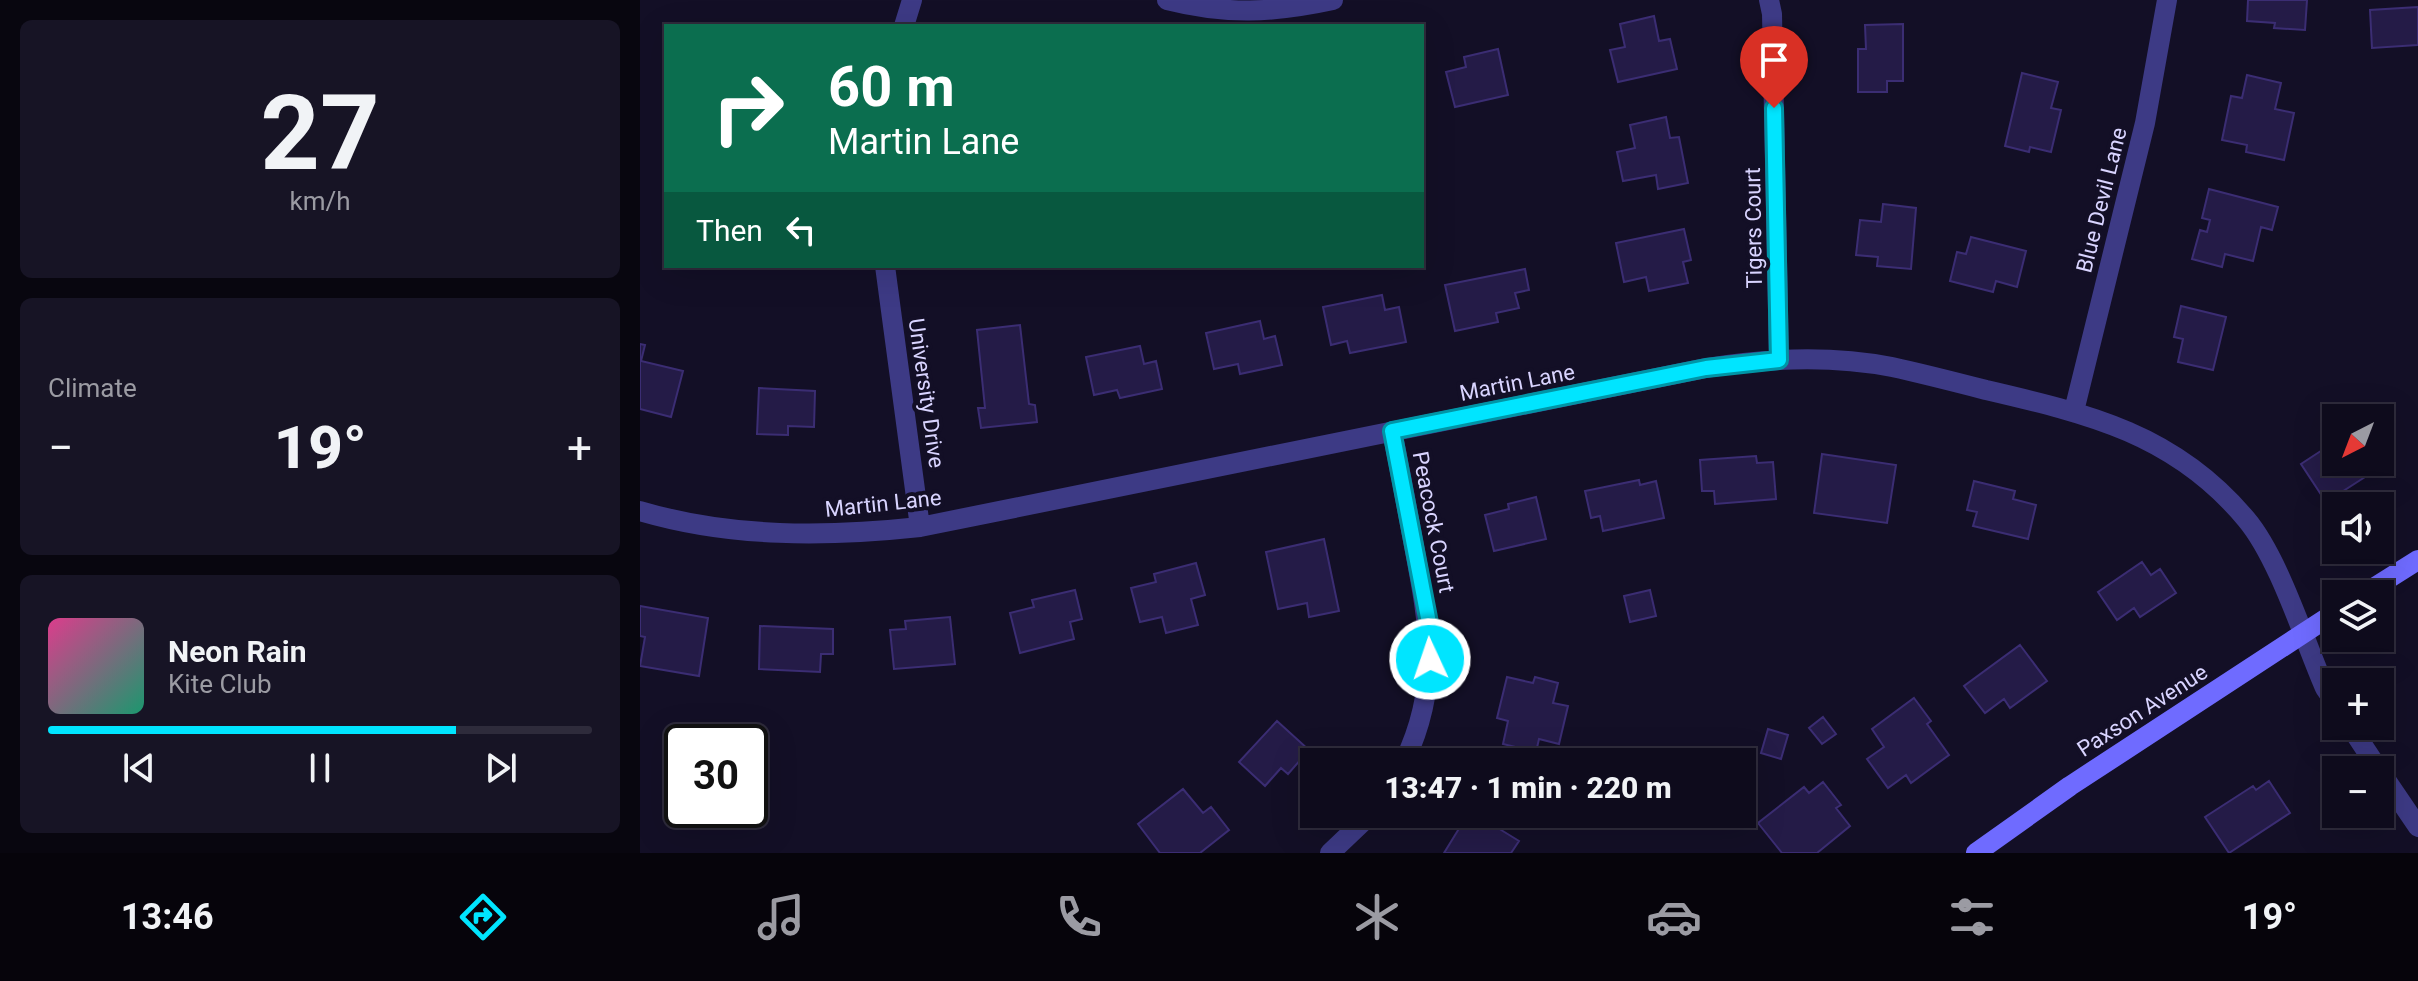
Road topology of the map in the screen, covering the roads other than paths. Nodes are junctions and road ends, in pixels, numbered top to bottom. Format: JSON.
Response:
{"nodes":[{"id":1,"x":912,"y":0,"type":"edge"},
{"id":2,"x":1167,"y":0,"type":"edge"},
{"id":3,"x":1333,"y":0,"type":"edge"},
{"id":4,"x":1769,"y":0,"type":"edge"},
{"id":5,"x":2167,"y":0,"type":"edge"},
{"id":6,"x":905,"y":24,"type":"edge"},
{"id":7,"x":885,"y":268,"type":"edge"},
{"id":8,"x":1779,"y":360,"type":"junction"},
{"id":9,"x":2074,"y":411,"type":"junction"},
{"id":10,"x":1392,"y":431,"type":"junction"},
{"id":11,"x":640,"y":511,"type":"edge"},
{"id":12,"x":920,"y":527,"type":"junction"},
{"id":13,"x":2418,"y":560,"type":"edge"},
{"id":14,"x":2386,"y":580,"type":"edge"},
{"id":15,"x":2322,"y":621,"type":"edge"},
{"id":16,"x":2302,"y":633,"type":"junction"},
{"id":17,"x":2322,"y":681,"type":"edge"},
{"id":18,"x":1411,"y":748,"type":"edge"},
{"id":19,"x":2394,"y":792,"type":"edge"},
{"id":20,"x":2418,"y":827,"type":"edge"},
{"id":21,"x":1356,"y":828,"type":"edge"},
{"id":22,"x":1330,"y":853,"type":"edge"},
{"id":23,"x":1976,"y":853,"type":"edge"}],
"edges":[{"from":1,"to":6,"type":"street"},
{"from":2,"to":3,"type":"street"},
{"from":4,"to":8,"type":"street","name":"Tigers Court"},
{"from":5,"to":9,"type":"street","name":"Blue Devil Lane"},
{"from":7,"to":12,"type":"street","name":"University Drive"},
{"from":8,"to":9,"type":"street","name":"Martin Lane"},
{"from":8,"to":10,"type":"street","name":"Martin Lane"},
{"from":9,"to":16,"type":"street","name":"Martin Lane"},
{"from":10,"to":12,"type":"street","name":"Martin Lane"},
{"from":10,"to":18,"type":"street","name":"Peacock Court"},
{"from":11,"to":12,"type":"street","name":"Martin Lane"},
{"from":13,"to":14,"type":"street"},
{"from":15,"to":16,"type":"street","name":"Paxson Avenue"},
{"from":16,"to":17,"type":"street","name":"Martin Lane"},
{"from":16,"to":23,"type":"street","name":"Paxson Avenue"},
{"from":19,"to":20,"type":"street"},
{"from":21,"to":22,"type":"street"}]}
